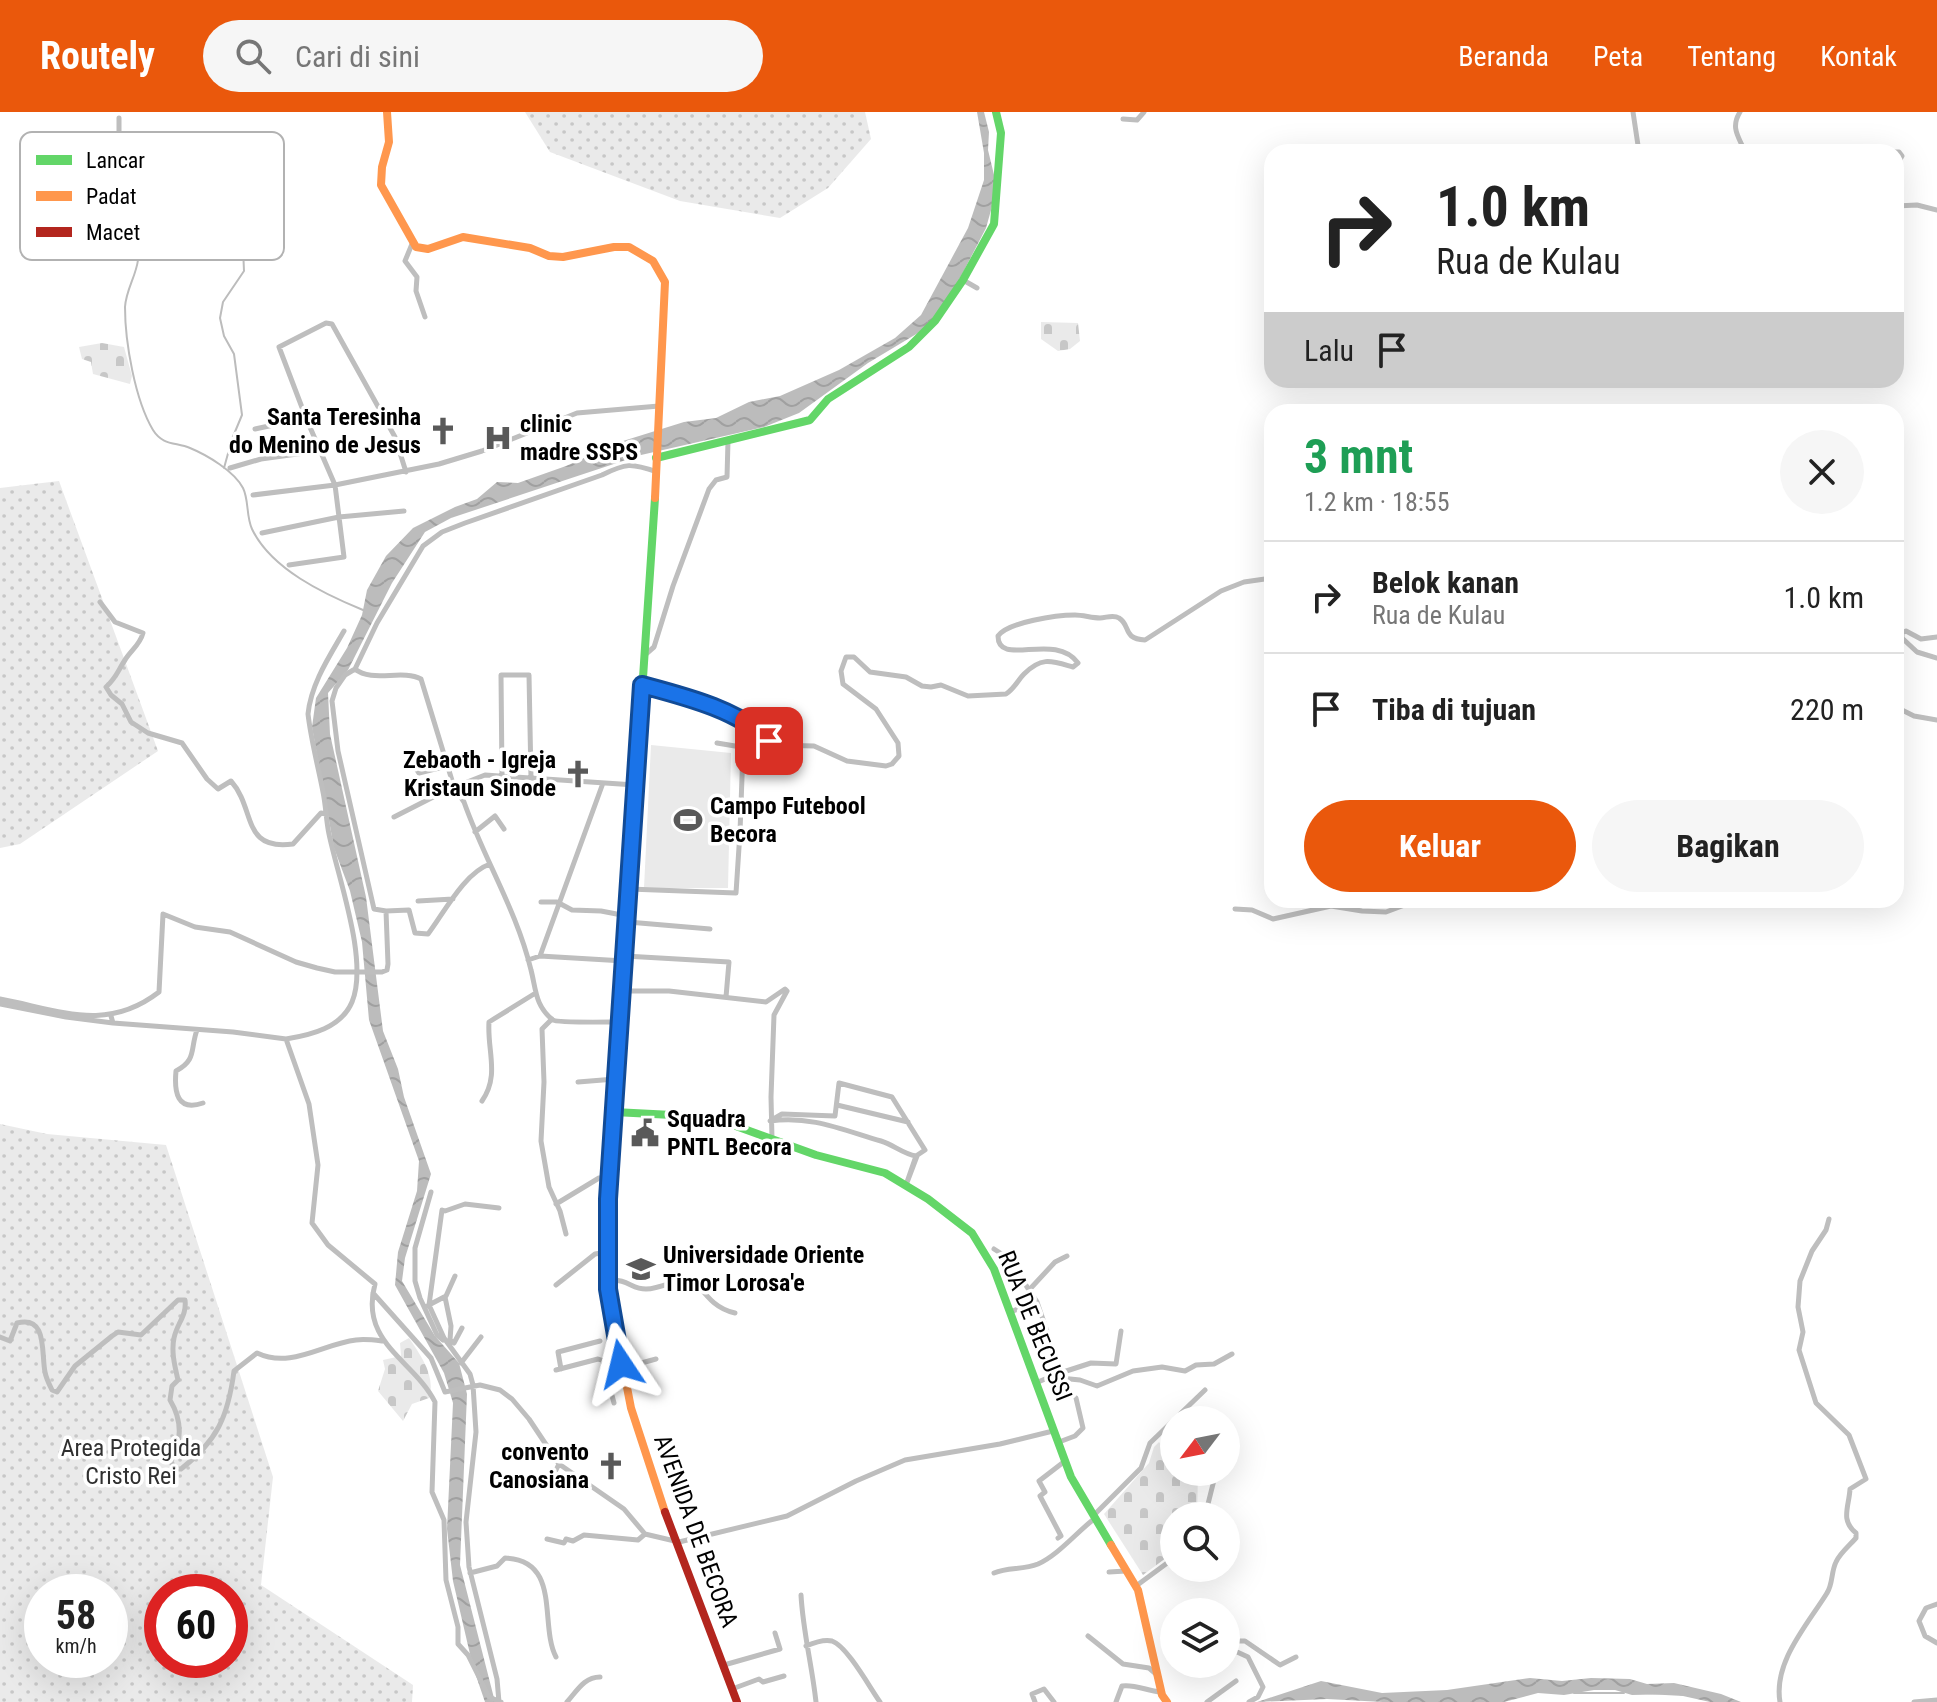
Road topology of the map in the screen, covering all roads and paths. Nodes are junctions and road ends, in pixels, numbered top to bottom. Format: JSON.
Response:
{"nodes":[{"id":1,"x":387,"y":112,"type":"edge"},
{"id":2,"x":996,"y":112,"type":"edge"},
{"id":3,"x":1144,"y":112,"type":"edge"},
{"id":4,"x":1633,"y":112,"type":"edge"},
{"id":5,"x":1740,"y":112,"type":"edge"},
{"id":6,"x":119,"y":118,"type":"dead end"},
{"id":7,"x":1123,"y":119,"type":"dead end"},
{"id":8,"x":118,"y":132,"type":"edge"},
{"id":9,"x":1638,"y":144,"type":"edge"},
{"id":10,"x":1741,"y":144,"type":"edge"},
{"id":11,"x":1904,"y":206,"type":"edge"},
{"id":12,"x":1937,"y":210,"type":"edge"},
{"id":13,"x":412,"y":244,"type":"junction"},
{"id":14,"x":963,"y":280,"type":"junction"},
{"id":15,"x":977,"y":288,"type":"dead end"},
{"id":16,"x":425,"y":317,"type":"dead end"},
{"id":17,"x":659,"y":410,"type":"junction"},
{"id":18,"x":306,"y":418,"type":"junction"},
{"id":19,"x":255,"y":429,"type":"dead end"},
{"id":20,"x":728,"y":441,"type":"junction"},
{"id":21,"x":319,"y":451,"type":"junction"},
{"id":22,"x":656,"y":455,"type":"junction"},
{"id":23,"x":230,"y":468,"type":"dead end"},
{"id":24,"x":406,"y":472,"type":"junction"},
{"id":25,"x":657,"y":472,"type":"junction"},
{"id":26,"x":335,"y":485,"type":"junction"},
{"id":27,"x":253,"y":495,"type":"dead end"},
{"id":28,"x":404,"y":511,"type":"dead end"},
{"id":29,"x":339,"y":517,"type":"junction"},
{"id":30,"x":262,"y":533,"type":"dead end"},
{"id":31,"x":289,"y":565,"type":"dead end"},
{"id":32,"x":1264,"y":579,"type":"edge"},
{"id":33,"x":100,"y":602,"type":"dead end"},
{"id":34,"x":344,"y":631,"type":"dead end"},
{"id":35,"x":1904,"y":632,"type":"edge"},
{"id":36,"x":1937,"y":637,"type":"edge"},
{"id":37,"x":1904,"y":643,"type":"edge"},
{"id":38,"x":645,"y":655,"type":"junction"},
{"id":39,"x":1937,"y":658,"type":"edge"},
{"id":40,"x":355,"y":669,"type":"junction"},
{"id":41,"x":642,"y":685,"type":"junction"},
{"id":42,"x":1904,"y":711,"type":"edge"},
{"id":43,"x":1937,"y":720,"type":"edge"},
{"id":44,"x":717,"y":743,"type":"dead end"},
{"id":45,"x":447,"y":766,"type":"junction"},
{"id":46,"x":417,"y":770,"type":"dead end"},
{"id":47,"x":502,"y":775,"type":"junction"},
{"id":48,"x":531,"y":778,"type":"junction"},
{"id":49,"x":603,"y":783,"type":"junction"},
{"id":50,"x":635,"y":785,"type":"junction"},
{"id":51,"x":454,"y":787,"type":"junction"},
{"id":52,"x":326,"y":814,"type":"junction"},
{"id":53,"x":394,"y":817,"type":"dead end"},
{"id":54,"x":504,"y":829,"type":"dead end"},
{"id":55,"x":751,"y":831,"type":"dead end"},
{"id":56,"x":475,"y":832,"type":"junction"},
{"id":57,"x":740,"y":832,"type":"junction"},
{"id":58,"x":490,"y":864,"type":"junction"},
{"id":59,"x":629,"y":889,"type":"junction"},
{"id":60,"x":454,"y":899,"type":"junction"},
{"id":61,"x":418,"y":901,"type":"dead end"},
{"id":62,"x":541,"y":902,"type":"dead end"},
{"id":63,"x":560,"y":903,"type":"junction"},
{"id":64,"x":1322,"y":908,"type":"edge"},
{"id":65,"x":1343,"y":908,"type":"edge"},
{"id":66,"x":1397,"y":908,"type":"edge"},
{"id":67,"x":1235,"y":909,"type":"dead end"},
{"id":68,"x":386,"y":911,"type":"junction"},
{"id":69,"x":627,"y":919,"type":"junction"},
{"id":70,"x":710,"y":929,"type":"dead end"},
{"id":71,"x":540,"y":956,"type":"junction"},
{"id":72,"x":624,"y":958,"type":"junction"},
{"id":73,"x":528,"y":960,"type":"junction"},
{"id":74,"x":360,"y":972,"type":"junction"},
{"id":75,"x":623,"y":991,"type":"junction"},
{"id":76,"x":534,"y":994,"type":"junction"},
{"id":77,"x":726,"y":997,"type":"junction"},
{"id":78,"x":0,"y":1001,"type":"edge"},
{"id":79,"x":111,"y":1016,"type":"junction"},
{"id":80,"x":552,"y":1019,"type":"junction"},
{"id":81,"x":620,"y":1022,"type":"junction"},
{"id":82,"x":113,"y":1023,"type":"junction"},
{"id":83,"x":197,"y":1030,"type":"junction"},
{"id":84,"x":286,"y":1039,"type":"junction"},
{"id":85,"x":616,"y":1079,"type":"junction"},
{"id":86,"x":578,"y":1082,"type":"dead end"},
{"id":87,"x":482,"y":1101,"type":"dead end"},
{"id":88,"x":203,"y":1103,"type":"dead end"},
{"id":89,"x":837,"y":1105,"type":"junction"},
{"id":90,"x":614,"y":1112,"type":"junction"},
{"id":91,"x":770,"y":1121,"type":"junction"},
{"id":92,"x":908,"y":1122,"type":"junction"},
{"id":93,"x":772,"y":1140,"type":"junction"},
{"id":94,"x":916,"y":1156,"type":"junction"},
{"id":95,"x":610,"y":1177,"type":"junction"},
{"id":96,"x":431,"y":1192,"type":"dead end"},
{"id":97,"x":556,"y":1204,"type":"junction"},
{"id":98,"x":499,"y":1208,"type":"dead end"},
{"id":99,"x":1829,"y":1219,"type":"dead end"},
{"id":100,"x":566,"y":1234,"type":"dead end"},
{"id":101,"x":994,"y":1249,"type":"dead end"},
{"id":102,"x":608,"y":1251,"type":"junction"},
{"id":103,"x":1067,"y":1256,"type":"dead end"},
{"id":104,"x":455,"y":1276,"type":"dead end"},
{"id":105,"x":608,"y":1280,"type":"junction"},
{"id":106,"x":556,"y":1285,"type":"dead end"},
{"id":107,"x":1030,"y":1289,"type":"junction"},
{"id":108,"x":373,"y":1293,"type":"junction"},
{"id":109,"x":445,"y":1297,"type":"junction"},
{"id":110,"x":1037,"y":1302,"type":"junction"},
{"id":111,"x":427,"y":1306,"type":"junction"},
{"id":112,"x":1010,"y":1312,"type":"junction"},
{"id":113,"x":735,"y":1313,"type":"dead end"},
{"id":114,"x":462,"y":1328,"type":"dead end"},
{"id":115,"x":1121,"y":1331,"type":"dead end"},
{"id":116,"x":0,"y":1337,"type":"edge"},
{"id":117,"x":481,"y":1337,"type":"dead end"},
{"id":118,"x":382,"y":1341,"type":"junction"},
{"id":119,"x":600,"y":1341,"type":"dead end"},
{"id":120,"x":1232,"y":1354,"type":"dead end"},
{"id":121,"x":656,"y":1359,"type":"dead end"},
{"id":122,"x":603,"y":1361,"type":"junction"},
{"id":123,"x":461,"y":1363,"type":"junction"},
{"id":124,"x":622,"y":1366,"type":"junction"},
{"id":125,"x":1057,"y":1374,"type":"junction"},
{"id":126,"x":1050,"y":1377,"type":"junction"},
{"id":127,"x":1038,"y":1382,"type":"junction"},
{"id":128,"x":473,"y":1385,"type":"junction"},
{"id":129,"x":1205,"y":1390,"type":"dead end"},
{"id":130,"x":1076,"y":1398,"type":"dead end"},
{"id":131,"x":614,"y":1403,"type":"dead end"},
{"id":132,"x":1054,"y":1430,"type":"junction"},
{"id":133,"x":1059,"y":1442,"type":"junction"},
{"id":134,"x":1065,"y":1461,"type":"junction"},
{"id":135,"x":559,"y":1464,"type":"junction"},
{"id":136,"x":543,"y":1483,"type":"dead end"},
{"id":137,"x":1093,"y":1518,"type":"junction"},
{"id":138,"x":645,"y":1534,"type":"junction"},
{"id":139,"x":1058,"y":1538,"type":"dead end"},
{"id":140,"x":547,"y":1539,"type":"dead end"},
{"id":141,"x":679,"y":1542,"type":"junction"},
{"id":142,"x":1160,"y":1568,"type":"edge"},
{"id":143,"x":1126,"y":1571,"type":"junction"},
{"id":144,"x":1109,"y":1572,"type":"dead end"},
{"id":145,"x":470,"y":1573,"type":"junction"},
{"id":146,"x":994,"y":1573,"type":"dead end"},
{"id":147,"x":1136,"y":1586,"type":"junction"},
{"id":148,"x":801,"y":1595,"type":"dead end"},
{"id":149,"x":1937,"y":1604,"type":"edge"},
{"id":150,"x":775,"y":1633,"type":"dead end"},
{"id":151,"x":1088,"y":1636,"type":"dead end"},
{"id":152,"x":1937,"y":1643,"type":"edge"},
{"id":153,"x":806,"y":1646,"type":"junction"},
{"id":154,"x":556,"y":1657,"type":"dead end"},
{"id":155,"x":1296,"y":1657,"type":"dead end"},
{"id":156,"x":724,"y":1665,"type":"junction"},
{"id":157,"x":1157,"y":1675,"type":"junction"},
{"id":158,"x":784,"y":1676,"type":"dead end"},
{"id":159,"x":600,"y":1677,"type":"dead end"},
{"id":160,"x":1236,"y":1681,"type":"dead end"},
{"id":161,"x":732,"y":1689,"type":"junction"},
{"id":162,"x":1161,"y":1692,"type":"junction"},
{"id":163,"x":1937,"y":1700,"type":"edge"},
{"id":164,"x":500,"y":1702,"type":"edge"},
{"id":165,"x":567,"y":1702,"type":"edge"},
{"id":166,"x":737,"y":1702,"type":"edge"},
{"id":167,"x":816,"y":1702,"type":"edge"},
{"id":168,"x":880,"y":1702,"type":"edge"},
{"id":169,"x":1035,"y":1702,"type":"edge"},
{"id":170,"x":1054,"y":1702,"type":"edge"},
{"id":171,"x":1116,"y":1702,"type":"edge"},
{"id":172,"x":1167,"y":1702,"type":"edge"},
{"id":173,"x":1207,"y":1702,"type":"edge"},
{"id":174,"x":1249,"y":1702,"type":"edge"},
{"id":175,"x":1780,"y":1702,"type":"edge"},
{"id":176,"x":1914,"y":1702,"type":"edge"}],
"edges":[{"from":1,"to":13,"type":"main road"},
{"from":2,"to":14,"type":"main road"},
{"from":3,"to":7,"type":"street"},
{"from":4,"to":9,"type":"street"},
{"from":5,"to":10,"type":"street"},
{"from":6,"to":8,"type":"street"},
{"from":11,"to":12,"type":"street"},
{"from":13,"to":16,"type":"street"},
{"from":13,"to":17,"type":"main road","name":"AVENIDA DE BECORA"},
{"from":14,"to":15,"type":"street"},
{"from":14,"to":20,"type":"main road"},
{"from":17,"to":22,"type":"main road","name":"AVENIDA DE BECORA"},
{"from":17,"to":24,"type":"street"},
{"from":18,"to":19,"type":"street"},
{"from":18,"to":21,"type":"street"},
{"from":18,"to":24,"type":"street"},
{"from":20,"to":22,"type":"main road"},
{"from":20,"to":38,"type":"street"},
{"from":21,"to":23,"type":"street"},
{"from":21,"to":26,"type":"street"},
{"from":22,"to":25,"type":"main road","name":"AVENIDA DE BECORA"},
{"from":24,"to":26,"type":"street"},
{"from":25,"to":38,"type":"main road","name":"AVENIDA DE BECORA"},
{"from":25,"to":40,"type":"street"},
{"from":26,"to":27,"type":"street"},
{"from":26,"to":29,"type":"street"},
{"from":28,"to":29,"type":"street"},
{"from":29,"to":30,"type":"street"},
{"from":29,"to":31,"type":"street"},
{"from":32,"to":41,"type":"street"},
{"from":33,"to":52,"type":"street"},
{"from":34,"to":52,"type":"street"},
{"from":35,"to":36,"type":"street"},
{"from":37,"to":39,"type":"street"},
{"from":38,"to":41,"type":"main road","name":"AVENIDA DE BECORA"},
{"from":40,"to":45,"type":"street"},
{"from":40,"to":68,"type":"street"},
{"from":41,"to":50,"type":"main road","name":"AVENIDA DE BECORA"},
{"from":42,"to":43,"type":"street"},
{"from":44,"to":57,"type":"street"},
{"from":45,"to":46,"type":"street"},
{"from":45,"to":51,"type":"street"},
{"from":47,"to":48,"type":"street"},
{"from":47,"to":48,"type":"street"},
{"from":47,"to":51,"type":"street"},
{"from":48,"to":49,"type":"street"},
{"from":49,"to":50,"type":"street"},
{"from":49,"to":63,"type":"street"},
{"from":50,"to":59,"type":"main road","name":"AVENIDA DE BECORA"},
{"from":51,"to":53,"type":"street"},
{"from":51,"to":56,"type":"street"},
{"from":52,"to":74,"type":"street"},
{"from":54,"to":56,"type":"street"},
{"from":55,"to":57,"type":"street"},
{"from":56,"to":58,"type":"street"},
{"from":57,"to":59,"type":"street"},
{"from":58,"to":60,"type":"street"},
{"from":58,"to":73,"type":"street"},
{"from":59,"to":69,"type":"main road","name":"AVENIDA DE BECORA"},
{"from":60,"to":61,"type":"street"},
{"from":60,"to":68,"type":"street"},
{"from":62,"to":63,"type":"street"},
{"from":63,"to":69,"type":"street"},
{"from":63,"to":71,"type":"street"},
{"from":64,"to":67,"type":"street"},
{"from":65,"to":66,"type":"street"},
{"from":68,"to":74,"type":"street"},
{"from":69,"to":70,"type":"street"},
{"from":69,"to":72,"type":"main road","name":"AVENIDA DE BECORA"},
{"from":71,"to":72,"type":"street"},
{"from":71,"to":73,"type":"street"},
{"from":72,"to":75,"type":"main road","name":"AVENIDA DE BECORA"},
{"from":72,"to":77,"type":"street"},
{"from":73,"to":76,"type":"street"},
{"from":74,"to":79,"type":"street"},
{"from":74,"to":84,"type":"street"},
{"from":75,"to":77,"type":"street"},
{"from":75,"to":81,"type":"main road","name":"AVENIDA DE BECORA"},
{"from":76,"to":80,"type":"street"},
{"from":76,"to":87,"type":"street"},
{"from":77,"to":91,"type":"street"},
{"from":78,"to":79,"type":"street"},
{"from":78,"to":82,"type":"street"},
{"from":79,"to":82,"type":"street"},
{"from":80,"to":81,"type":"street"},
{"from":80,"to":97,"type":"street"},
{"from":81,"to":85,"type":"main road","name":"AVENIDA DE BECORA"},
{"from":82,"to":83,"type":"street"},
{"from":83,"to":84,"type":"street"},
{"from":83,"to":88,"type":"street"},
{"from":84,"to":108,"type":"street"},
{"from":85,"to":86,"type":"street"},
{"from":85,"to":90,"type":"main road","name":"AVENIDA DE BECORA"},
{"from":89,"to":91,"type":"street"},
{"from":89,"to":92,"type":"street"},
{"from":89,"to":92,"type":"street"},
{"from":90,"to":93,"type":"main road","name":"RUA DE BECUSSI"},
{"from":90,"to":95,"type":"main road","name":"AVENIDA DE BECORA"},
{"from":91,"to":93,"type":"street"},
{"from":91,"to":94,"type":"street"},
{"from":92,"to":94,"type":"street"},
{"from":93,"to":112,"type":"main road","name":"RUA DE BECUSSI"},
{"from":94,"to":94,"type":"street"},
{"from":95,"to":97,"type":"street"},
{"from":95,"to":102,"type":"main road","name":"AVENIDA DE BECORA"},
{"from":96,"to":111,"type":"street"},
{"from":97,"to":100,"type":"street"},
{"from":98,"to":111,"type":"street"},
{"from":99,"to":175,"type":"street"},
{"from":101,"to":107,"type":"street"},
{"from":102,"to":105,"type":"main road","name":"AVENIDA DE BECORA"},
{"from":102,"to":106,"type":"street"},
{"from":103,"to":107,"type":"street"},
{"from":104,"to":109,"type":"street"},
{"from":105,"to":113,"type":"street"},
{"from":105,"to":124,"type":"main road","name":"AVENIDA DE BECORA"},
{"from":107,"to":110,"type":"street"},
{"from":108,"to":118,"type":"street"},
{"from":108,"to":128,"type":"street"},
{"from":109,"to":111,"type":"street"},
{"from":109,"to":114,"type":"street"},
{"from":110,"to":112,"type":"street"},
{"from":110,"to":125,"type":"street"},
{"from":111,"to":123,"type":"street"},
{"from":112,"to":127,"type":"main road","name":"RUA DE BECUSSI"},
{"from":115,"to":125,"type":"street"},
{"from":116,"to":118,"type":"street"},
{"from":117,"to":123,"type":"street"},
{"from":118,"to":164,"type":"street"},
{"from":119,"to":122,"type":"street"},
{"from":120,"to":126,"type":"street"},
{"from":121,"to":124,"type":"street"},
{"from":122,"to":124,"type":"street"},
{"from":122,"to":131,"type":"street"},
{"from":123,"to":128,"type":"street"},
{"from":124,"to":141,"type":"main road","name":"AVENIDA DE BECORA"},
{"from":125,"to":126,"type":"street"},
{"from":126,"to":127,"type":"street"},
{"from":127,"to":132,"type":"main road","name":"RUA DE BECUSSI"},
{"from":128,"to":135,"type":"street"},
{"from":128,"to":145,"type":"street"},
{"from":129,"to":137,"type":"street"},
{"from":130,"to":133,"type":"street"},
{"from":132,"to":133,"type":"main road","name":"RUA DE BECUSSI"},
{"from":132,"to":141,"type":"street"},
{"from":133,"to":134,"type":"main road","name":"RUA DE BECUSSI"},
{"from":134,"to":137,"type":"main road","name":"RUA DE BECUSSI"},
{"from":134,"to":139,"type":"street"},
{"from":135,"to":136,"type":"street"},
{"from":135,"to":138,"type":"street"},
{"from":137,"to":143,"type":"main road","name":"RUA DE BECUSSI"},
{"from":137,"to":146,"type":"street"},
{"from":138,"to":140,"type":"street"},
{"from":138,"to":141,"type":"street"},
{"from":141,"to":156,"type":"main road","name":"AVENIDA DE BECORA"},
{"from":142,"to":147,"type":"street"},
{"from":143,"to":144,"type":"street"},
{"from":143,"to":147,"type":"main road","name":"RUA DE BECUSSI"},
{"from":145,"to":154,"type":"street"},
{"from":145,"to":164,"type":"street"},
{"from":147,"to":157,"type":"main road","name":"RUA DE BECUSSI"},
{"from":148,"to":153,"type":"street"},
{"from":149,"to":152,"type":"street"},
{"from":150,"to":156,"type":"street"},
{"from":151,"to":157,"type":"street"},
{"from":153,"to":167,"type":"street"},
{"from":153,"to":168,"type":"street"},
{"from":155,"to":174,"type":"street"},
{"from":156,"to":161,"type":"main road","name":"AVENIDA DE BECORA"},
{"from":157,"to":162,"type":"main road","name":"RUA DE BECUSSI"},
{"from":158,"to":161,"type":"street"},
{"from":159,"to":165,"type":"street"},
{"from":160,"to":173,"type":"street"},
{"from":161,"to":166,"type":"main road","name":"AVENIDA DE BECORA"},
{"from":162,"to":171,"type":"street"},
{"from":162,"to":172,"type":"main road","name":"RUA DE BECUSSI"},
{"from":163,"to":176,"type":"street"},
{"from":169,"to":170,"type":"street"}]}
